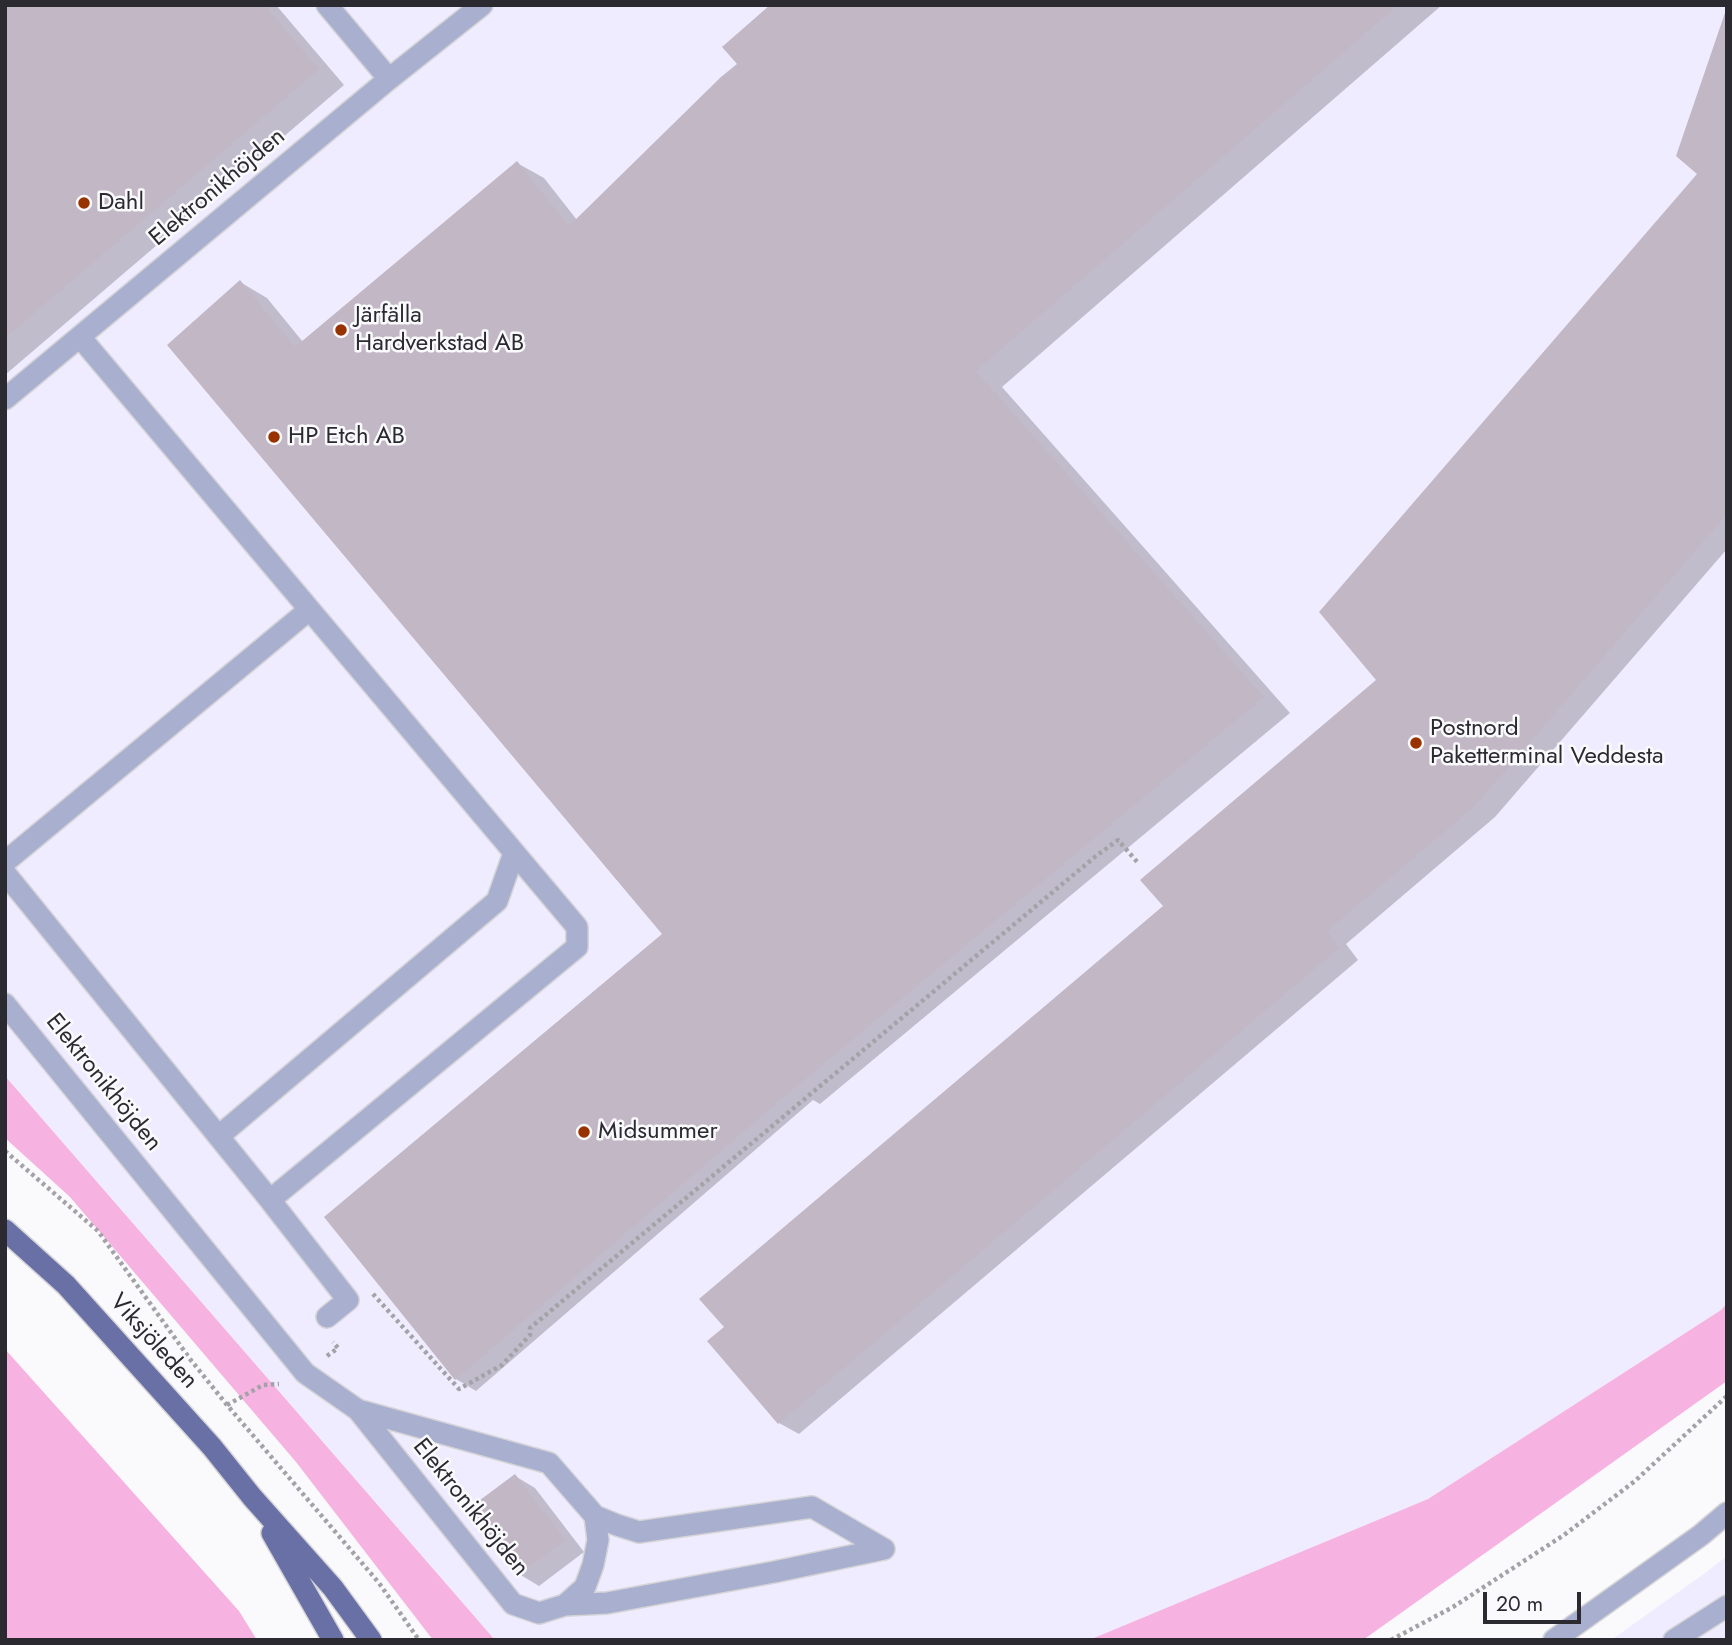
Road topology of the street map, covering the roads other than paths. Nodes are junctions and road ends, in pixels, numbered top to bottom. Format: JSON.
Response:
{"nodes":[{"id":1,"x":327,"y":5,"type":"edge"},
{"id":2,"x":482,"y":5,"type":"edge"},
{"id":3,"x":389,"y":79,"type":"junction"},
{"id":4,"x":80,"y":337,"type":"junction"},
{"id":5,"x":5,"y":399,"type":"edge"},
{"id":6,"x":309,"y":610,"type":"junction"},
{"id":7,"x":514,"y":853,"type":"junction"},
{"id":8,"x":5,"y":862,"type":"edge"},
{"id":9,"x":5,"y":873,"type":"edge"},
{"id":10,"x":5,"y":1004,"type":"edge"},
{"id":11,"x":219,"y":1136,"type":"junction"},
{"id":12,"x":271,"y":1200,"type":"junction"},
{"id":13,"x":5,"y":1230,"type":"edge"},
{"id":14,"x":327,"y":1317,"type":"dead end"},
{"id":15,"x":358,"y":1410,"type":"junction"},
{"id":16,"x":252,"y":1497,"type":"junction"},
{"id":17,"x":1727,"y":1513,"type":"edge"},
{"id":18,"x":595,"y":1516,"type":"junction"},
{"id":19,"x":565,"y":1605,"type":"junction"},
{"id":20,"x":1727,"y":1606,"type":"edge"},
{"id":21,"x":332,"y":1640,"type":"edge"},
{"id":22,"x":371,"y":1640,"type":"edge"},
{"id":23,"x":1554,"y":1640,"type":"edge"},
{"id":24,"x":1674,"y":1640,"type":"edge"}],
"edges":[{"from":1,"to":3,"type":"street"},
{"from":2,"to":3,"type":"street","name":"Elektronikhöjden"},
{"from":3,"to":4,"type":"street","name":"Elektronikhöjden"},
{"from":4,"to":5,"type":"street","name":"Elektronikhöjden"},
{"from":4,"to":6,"type":"street"},
{"from":6,"to":7,"type":"street"},
{"from":6,"to":8,"type":"street"},
{"from":7,"to":11,"type":"street"},
{"from":7,"to":12,"type":"street"},
{"from":9,"to":11,"type":"street"},
{"from":10,"to":15,"type":"street","name":"Elektronikhöjden"},
{"from":11,"to":12,"type":"street"},
{"from":12,"to":14,"type":"street"},
{"from":13,"to":16,"type":"main road","name":"Viksjöleden"},
{"from":15,"to":18,"type":"street","name":"Elektronikhöjden"},
{"from":15,"to":19,"type":"street","name":"Elektronikhöjden"},
{"from":16,"to":21,"type":"main road","name":"Viksjöleden"},
{"from":16,"to":22,"type":"main road","name":"Viksjöleden"},
{"from":17,"to":23,"type":"street"},
{"from":18,"to":19,"type":"street"},
{"from":18,"to":19,"type":"street","name":"Elektronikhöjden"},
{"from":20,"to":24,"type":"street"}]}
